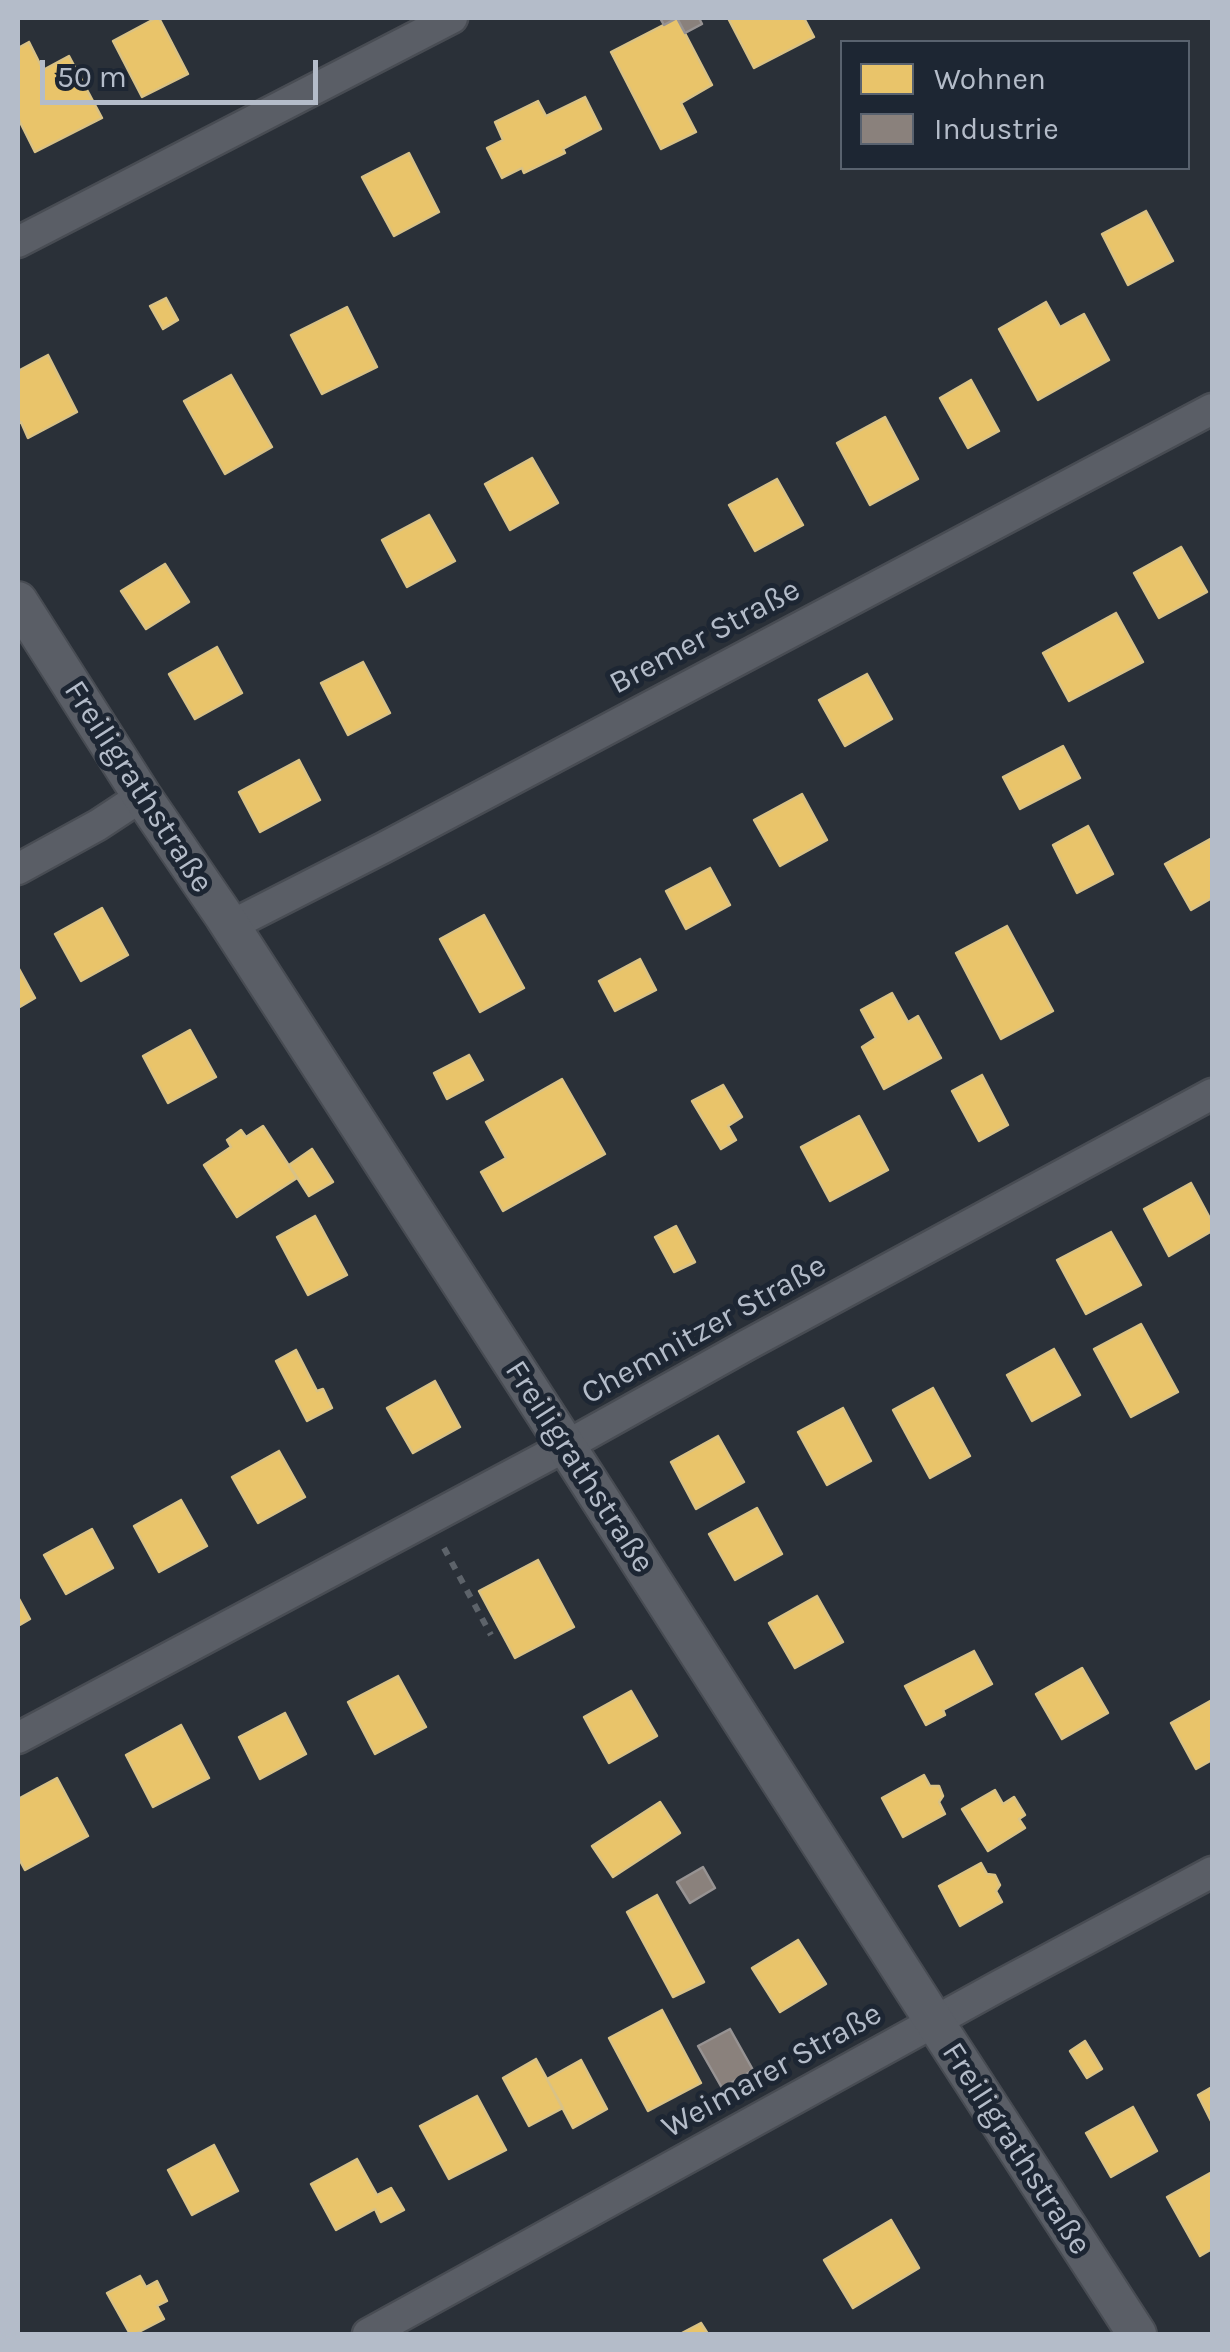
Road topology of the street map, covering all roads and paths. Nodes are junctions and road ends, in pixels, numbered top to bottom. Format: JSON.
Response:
{"nodes":[{"id":1,"x":452,"y":18,"type":"edge"},
{"id":2,"x":18,"y":242,"type":"edge"},
{"id":3,"x":1212,"y":409,"type":"edge"},
{"id":4,"x":18,"y":602,"type":"edge"},
{"id":5,"x":142,"y":796,"type":"junction"},
{"id":6,"x":18,"y":868,"type":"edge"},
{"id":7,"x":230,"y":926,"type":"junction"},
{"id":8,"x":1212,"y":1094,"type":"edge"},
{"id":9,"x":566,"y":1446,"type":"junction"},
{"id":10,"x":428,"y":1520,"type":"junction"},
{"id":11,"x":492,"y":1635,"type":"dead end"},
{"id":12,"x":18,"y":1738,"type":"edge"},
{"id":13,"x":1212,"y":1872,"type":"edge"},
{"id":14,"x":934,"y":2021,"type":"junction"},
{"id":15,"x":368,"y":2334,"type":"edge"},
{"id":16,"x":1137,"y":2334,"type":"edge"}],
"edges":[{"from":1,"to":2,"type":"street"},
{"from":3,"to":7,"type":"street","name":"Bremer Straße"},
{"from":4,"to":5,"type":"street","name":"Freiligrathstraße"},
{"from":5,"to":6,"type":"street"},
{"from":5,"to":7,"type":"street","name":"Freiligrathstraße"},
{"from":7,"to":9,"type":"street","name":"Freiligrathstraße"},
{"from":8,"to":9,"type":"street","name":"Chemnitzer Straße"},
{"from":9,"to":10,"type":"street","name":"Chemnitzer Straße"},
{"from":9,"to":14,"type":"street","name":"Freiligrathstraße"},
{"from":10,"to":11,"type":"path"},
{"from":10,"to":12,"type":"street","name":"Chemnitzer Straße"},
{"from":13,"to":14,"type":"street","name":"Weimarer Straße"},
{"from":14,"to":15,"type":"street","name":"Weimarer Straße"},
{"from":14,"to":16,"type":"street","name":"Freiligrathstraße"}]}
